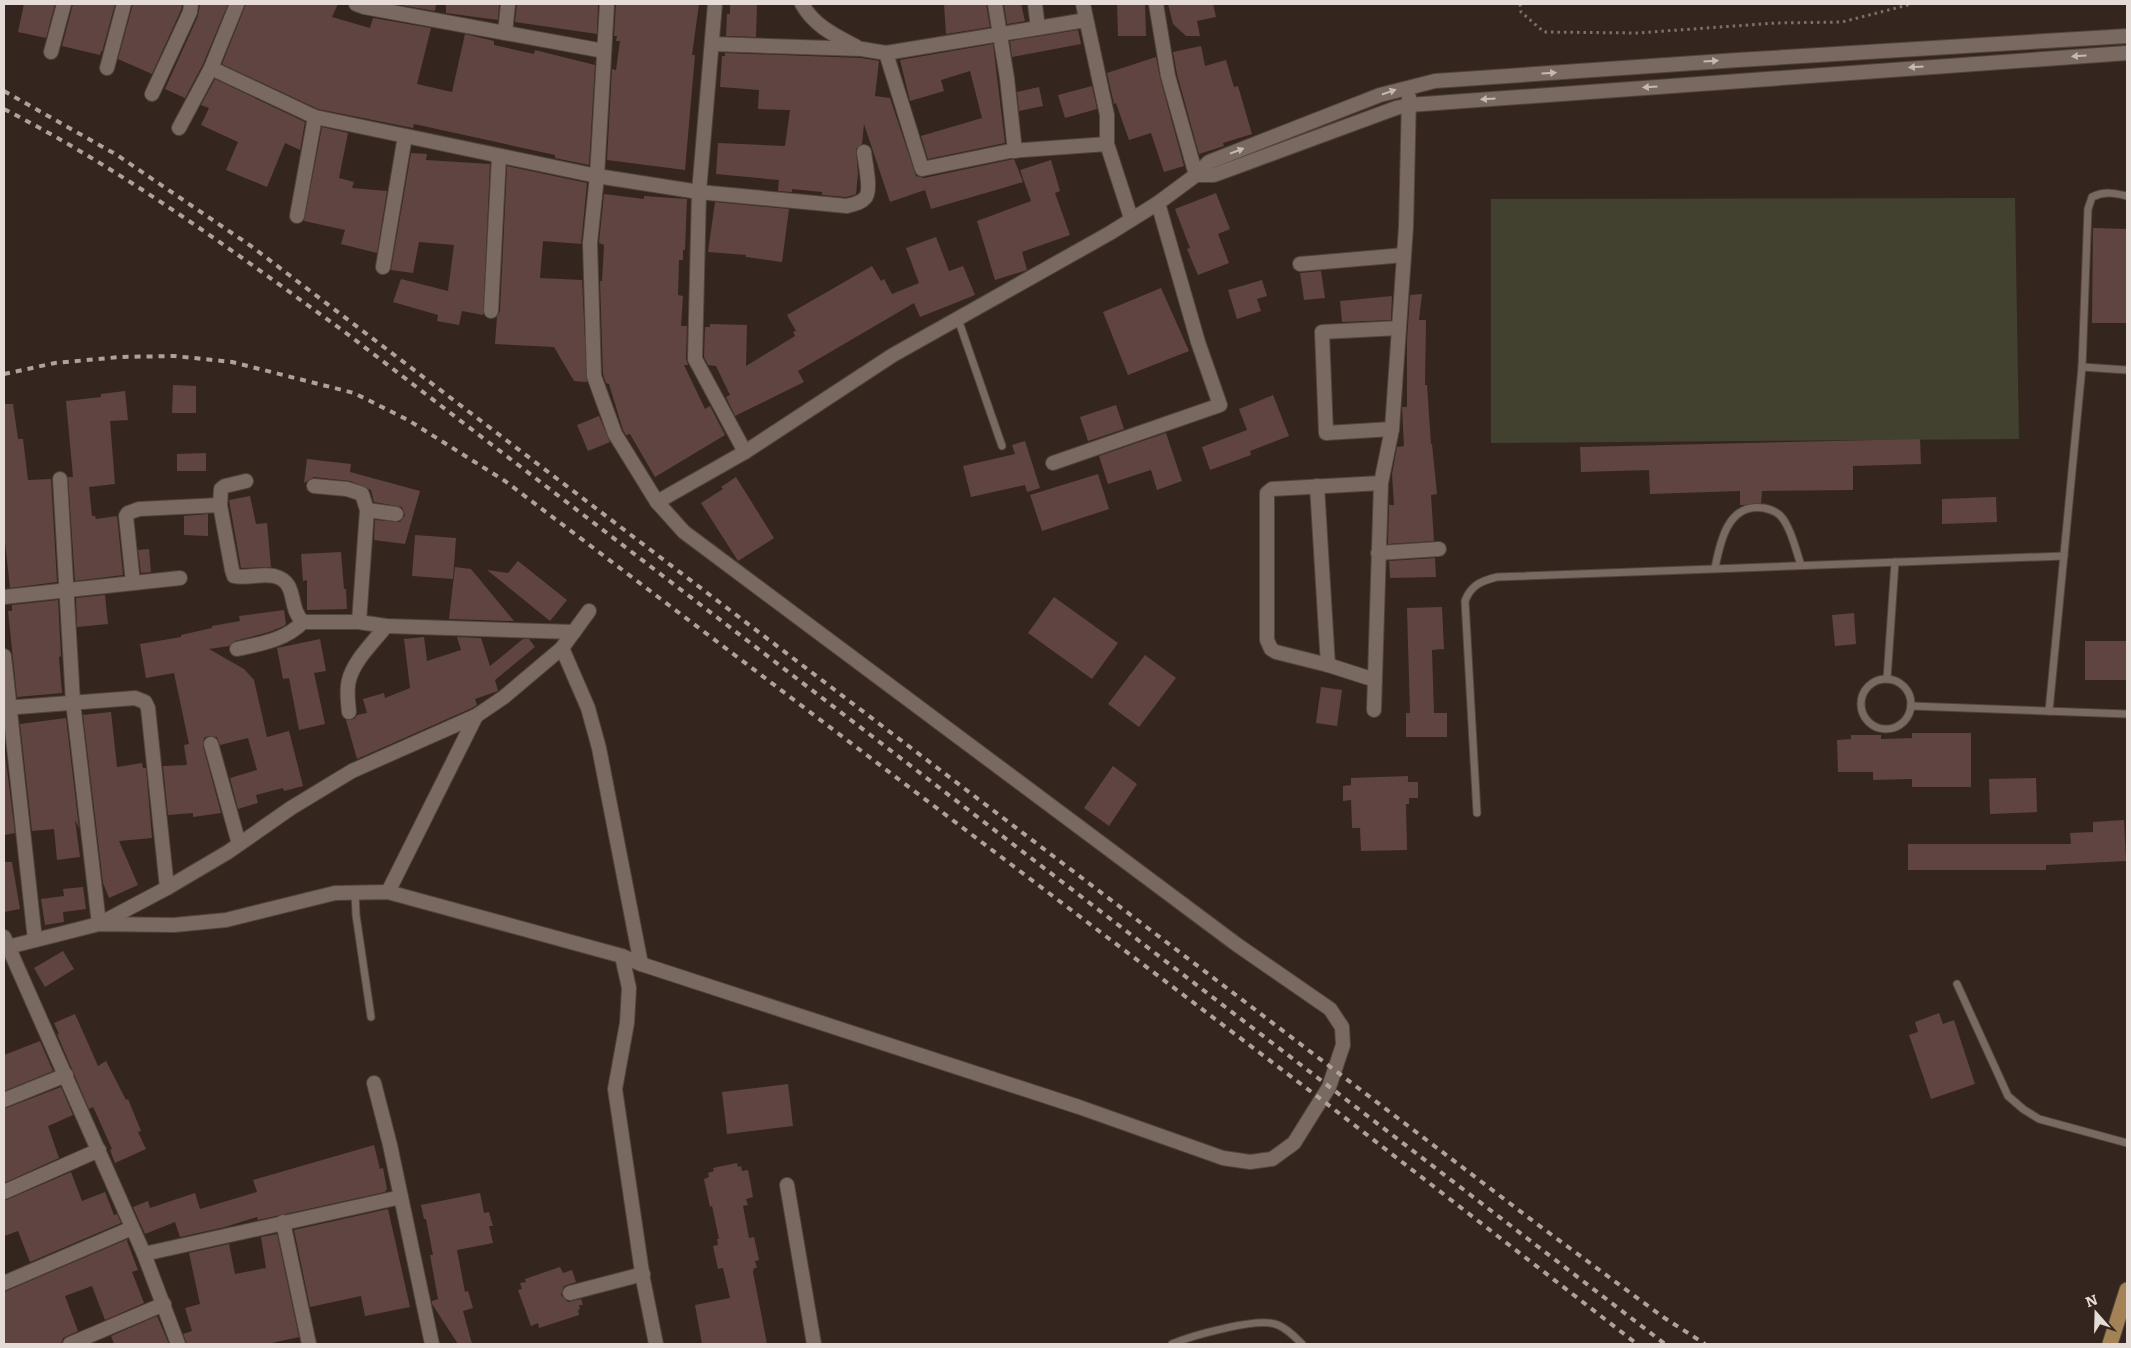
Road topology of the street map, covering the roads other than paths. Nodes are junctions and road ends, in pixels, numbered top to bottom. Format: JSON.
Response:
{"nodes":[{"id":1,"x":64,"y":4,"type":"edge"},
{"id":2,"x":124,"y":4,"type":"edge"},
{"id":3,"x":191,"y":4,"type":"edge"},
{"id":4,"x":237,"y":4,"type":"edge"},
{"id":5,"x":356,"y":4,"type":"edge"},
{"id":6,"x":508,"y":4,"type":"edge"},
{"id":7,"x":607,"y":4,"type":"edge"},
{"id":8,"x":715,"y":4,"type":"edge"},
{"id":9,"x":802,"y":4,"type":"edge"},
{"id":10,"x":994,"y":4,"type":"edge"},
{"id":11,"x":1035,"y":4,"type":"edge"},
{"id":12,"x":1082,"y":4,"type":"edge"},
{"id":13,"x":1156,"y":4,"type":"edge"},
{"id":14,"x":1086,"y":20,"type":"junction"},
{"id":15,"x":1038,"y":28,"type":"junction"},
{"id":16,"x":504,"y":33,"type":"junction"},
{"id":17,"x":998,"y":34,"type":"junction"},
{"id":18,"x":2127,"y":36,"type":"edge"},
{"id":19,"x":712,"y":44,"type":"junction"},
{"id":20,"x":862,"y":49,"type":"junction"},
{"id":21,"x":604,"y":51,"type":"junction"},
{"id":22,"x":51,"y":52,"type":"dead end"},
{"id":23,"x":886,"y":53,"type":"junction"},
{"id":24,"x":1848,"y":53,"type":"junction"},
{"id":25,"x":2127,"y":53,"type":"edge"},
{"id":26,"x":107,"y":68,"type":"dead end"},
{"id":27,"x":211,"y":68,"type":"junction"},
{"id":28,"x":1849,"y":72,"type":"junction"},
{"id":29,"x":1409,"y":87,"type":"junction"},
{"id":30,"x":152,"y":94,"type":"dead end"},
{"id":31,"x":1409,"y":105,"type":"junction"},
{"id":32,"x":315,"y":117,"type":"junction"},
{"id":33,"x":179,"y":128,"type":"dead end"},
{"id":34,"x":405,"y":136,"type":"junction"},
{"id":35,"x":1107,"y":144,"type":"junction"},
{"id":36,"x":1015,"y":151,"type":"junction"},
{"id":37,"x":864,"y":152,"type":"dead end"},
{"id":38,"x":499,"y":156,"type":"junction"},
{"id":39,"x":1196,"y":175,"type":"junction"},
{"id":40,"x":597,"y":176,"type":"junction"},
{"id":41,"x":699,"y":192,"type":"junction"},
{"id":42,"x":2127,"y":196,"type":"edge"},
{"id":43,"x":1158,"y":203,"type":"junction"},
{"id":44,"x":297,"y":216,"type":"dead end"},
{"id":45,"x":1131,"y":218,"type":"junction"},
{"id":46,"x":1404,"y":255,"type":"junction"},
{"id":47,"x":1300,"y":264,"type":"dead end"},
{"id":48,"x":383,"y":267,"type":"dead end"},
{"id":49,"x":491,"y":311,"type":"dead end"},
{"id":50,"x":958,"y":319,"type":"junction"},
{"id":51,"x":1399,"y":328,"type":"junction"},
{"id":52,"x":2082,"y":368,"type":"junction"},
{"id":53,"x":2127,"y":370,"type":"edge"},
{"id":54,"x":1392,"y":429,"type":"junction"},
{"id":55,"x":1002,"y":446,"type":"dead end"},
{"id":56,"x":745,"y":452,"type":"junction"},
{"id":57,"x":1053,"y":463,"type":"dead end"},
{"id":58,"x":60,"y":479,"type":"dead end"},
{"id":59,"x":246,"y":480,"type":"dead end"},
{"id":60,"x":1381,"y":483,"type":"junction"},
{"id":61,"x":314,"y":486,"type":"dead end"},
{"id":62,"x":1317,"y":486,"type":"junction"},
{"id":63,"x":657,"y":502,"type":"junction"},
{"id":64,"x":220,"y":504,"type":"junction"},
{"id":65,"x":367,"y":510,"type":"junction"},
{"id":66,"x":396,"y":514,"type":"dead end"},
{"id":67,"x":1439,"y":549,"type":"dead end"},
{"id":68,"x":1378,"y":553,"type":"junction"},
{"id":69,"x":2064,"y":556,"type":"junction"},
{"id":70,"x":1894,"y":562,"type":"junction"},
{"id":71,"x":1800,"y":565,"type":"junction"},
{"id":72,"x":1715,"y":568,"type":"junction"},
{"id":73,"x":180,"y":578,"type":"dead end"},
{"id":74,"x":132,"y":583,"type":"junction"},
{"id":75,"x":67,"y":591,"type":"junction"},
{"id":76,"x":4,"y":597,"type":"edge"},
{"id":77,"x":589,"y":610,"type":"dead end"},
{"id":78,"x":302,"y":622,"type":"junction"},
{"id":79,"x":359,"y":622,"type":"junction"},
{"id":80,"x":386,"y":626,"type":"junction"},
{"id":81,"x":574,"y":632,"type":"junction"},
{"id":82,"x":562,"y":648,"type":"junction"},
{"id":83,"x":237,"y":649,"type":"dead end"},
{"id":84,"x":4,"y":656,"type":"edge"},
{"id":85,"x":1328,"y":665,"type":"junction"},
{"id":86,"x":1887,"y":679,"type":"junction"},
{"id":87,"x":1375,"y":680,"type":"junction"},
{"id":88,"x":73,"y":702,"type":"junction"},
{"id":89,"x":1911,"y":706,"type":"junction"},
{"id":90,"x":6,"y":707,"type":"edge"},
{"id":91,"x":1374,"y":710,"type":"dead end"},
{"id":92,"x":2048,"y":711,"type":"junction"},
{"id":93,"x":349,"y":712,"type":"dead end"},
{"id":94,"x":2127,"y":714,"type":"edge"},
{"id":95,"x":476,"y":716,"type":"junction"},
{"id":96,"x":211,"y":744,"type":"dead end"},
{"id":97,"x":1477,"y":813,"type":"dead end"},
{"id":98,"x":239,"y":844,"type":"junction"},
{"id":99,"x":167,"y":888,"type":"junction"},
{"id":100,"x":355,"y":892,"type":"junction"},
{"id":101,"x":388,"y":892,"type":"junction"},
{"id":102,"x":99,"y":924,"type":"junction"},
{"id":103,"x":35,"y":940,"type":"junction"},
{"id":104,"x":5,"y":944,"type":"edge"},
{"id":105,"x":622,"y":956,"type":"junction"},
{"id":106,"x":641,"y":964,"type":"junction"},
{"id":107,"x":1958,"y":984,"type":"dead end"},
{"id":108,"x":371,"y":1017,"type":"dead end"},
{"id":109,"x":66,"y":1075,"type":"junction"},
{"id":110,"x":374,"y":1083,"type":"dead end"},
{"id":111,"x":4,"y":1100,"type":"edge"},
{"id":112,"x":2127,"y":1143,"type":"edge"},
{"id":113,"x":99,"y":1150,"type":"junction"},
{"id":114,"x":787,"y":1185,"type":"dead end"},
{"id":115,"x":4,"y":1192,"type":"edge"},
{"id":116,"x":401,"y":1197,"type":"junction"},
{"id":117,"x":283,"y":1222,"type":"junction"},
{"id":118,"x":132,"y":1228,"type":"junction"},
{"id":119,"x":144,"y":1254,"type":"junction"},
{"id":120,"x":643,"y":1274,"type":"junction"},
{"id":121,"x":4,"y":1283,"type":"edge"},
{"id":122,"x":2127,"y":1290,"type":"edge"},
{"id":123,"x":570,"y":1293,"type":"dead end"},
{"id":124,"x":164,"y":1304,"type":"junction"},
{"id":125,"x":70,"y":1344,"type":"edge"},
{"id":126,"x":178,"y":1344,"type":"edge"},
{"id":127,"x":309,"y":1344,"type":"edge"},
{"id":128,"x":432,"y":1344,"type":"edge"},
{"id":129,"x":656,"y":1344,"type":"edge"},
{"id":130,"x":814,"y":1344,"type":"edge"},
{"id":131,"x":1172,"y":1344,"type":"edge"},
{"id":132,"x":1302,"y":1344,"type":"edge"},
{"id":133,"x":2110,"y":1344,"type":"edge"}],
"edges":[{"from":1,"to":22,"type":"street"},
{"from":2,"to":26,"type":"street"},
{"from":3,"to":30,"type":"street"},
{"from":4,"to":27,"type":"street"},
{"from":5,"to":16,"type":"street"},
{"from":6,"to":16,"type":"street"},
{"from":7,"to":21,"type":"street"},
{"from":8,"to":19,"type":"street"},
{"from":9,"to":20,"type":"street"},
{"from":10,"to":17,"type":"street"},
{"from":11,"to":15,"type":"street"},
{"from":12,"to":14,"type":"street"},
{"from":13,"to":39,"type":"street"},
{"from":14,"to":15,"type":"street"},
{"from":14,"to":35,"type":"street"},
{"from":15,"to":17,"type":"street"},
{"from":16,"to":21,"type":"street"},
{"from":17,"to":23,"type":"street"},
{"from":17,"to":36,"type":"street"},
{"from":18,"to":24,"type":"street"},
{"from":19,"to":20,"type":"street"},
{"from":19,"to":41,"type":"street"},
{"from":20,"to":23,"type":"street"},
{"from":21,"to":40,"type":"street"},
{"from":23,"to":36,"type":"street"},
{"from":24,"to":28,"type":"street"},
{"from":29,"to":24,"type":"street","one_way":true},
{"from":25,"to":28,"type":"street","one_way":true},
{"from":27,"to":32,"type":"street"},
{"from":27,"to":33,"type":"street"},
{"from":28,"to":31,"type":"street","one_way":true},
{"from":29,"to":31,"type":"street"},
{"from":39,"to":29,"type":"street","one_way":true},
{"from":31,"to":39,"type":"street"},
{"from":31,"to":46,"type":"street"},
{"from":32,"to":34,"type":"street"},
{"from":32,"to":44,"type":"street"},
{"from":34,"to":38,"type":"street"},
{"from":34,"to":48,"type":"street"},
{"from":35,"to":36,"type":"street"},
{"from":35,"to":45,"type":"street"},
{"from":37,"to":41,"type":"street"},
{"from":38,"to":40,"type":"street"},
{"from":38,"to":49,"type":"street"},
{"from":39,"to":43,"type":"street"},
{"from":40,"to":41,"type":"street"},
{"from":40,"to":63,"type":"street"},
{"from":41,"to":56,"type":"street"},
{"from":42,"to":52,"type":"lane"},
{"from":43,"to":45,"type":"street"},
{"from":43,"to":57,"type":"street"},
{"from":45,"to":50,"type":"street"},
{"from":46,"to":47,"type":"street"},
{"from":46,"to":51,"type":"street"},
{"from":50,"to":55,"type":"lane"},
{"from":50,"to":56,"type":"street"},
{"from":51,"to":54,"type":"street"},
{"from":51,"to":54,"type":"street"},
{"from":52,"to":53,"type":"lane"},
{"from":52,"to":69,"type":"lane"},
{"from":54,"to":60,"type":"street"},
{"from":56,"to":63,"type":"street"},
{"from":58,"to":75,"type":"street"},
{"from":59,"to":64,"type":"street"},
{"from":60,"to":62,"type":"street"},
{"from":60,"to":68,"type":"street"},
{"from":61,"to":65,"type":"street"},
{"from":62,"to":85,"type":"street"},
{"from":62,"to":85,"type":"street"},
{"from":63,"to":106,"type":"street"},
{"from":64,"to":74,"type":"street"},
{"from":64,"to":78,"type":"street"},
{"from":65,"to":66,"type":"street"},
{"from":65,"to":79,"type":"street"},
{"from":67,"to":68,"type":"street"},
{"from":68,"to":87,"type":"street"},
{"from":69,"to":70,"type":"lane"},
{"from":69,"to":92,"type":"lane"},
{"from":70,"to":71,"type":"lane"},
{"from":70,"to":86,"type":"lane"},
{"from":71,"to":72,"type":"lane"},
{"from":71,"to":72,"type":"lane"},
{"from":72,"to":97,"type":"lane"},
{"from":73,"to":74,"type":"street"},
{"from":74,"to":75,"type":"street"},
{"from":75,"to":76,"type":"street"},
{"from":75,"to":88,"type":"street"},
{"from":77,"to":81,"type":"street"},
{"from":78,"to":79,"type":"street"},
{"from":78,"to":83,"type":"street"},
{"from":79,"to":80,"type":"street"},
{"from":80,"to":81,"type":"street"},
{"from":80,"to":93,"type":"street"},
{"from":81,"to":82,"type":"street"},
{"from":82,"to":95,"type":"street"},
{"from":82,"to":106,"type":"street"},
{"from":84,"to":90,"type":"street"},
{"from":85,"to":87,"type":"street"},
{"from":86,"to":89,"type":"lane"},
{"from":86,"to":89,"type":"lane"},
{"from":87,"to":91,"type":"street"},
{"from":88,"to":90,"type":"street"},
{"from":88,"to":99,"type":"street"},
{"from":88,"to":102,"type":"street"},
{"from":89,"to":92,"type":"lane"},
{"from":90,"to":103,"type":"street"},
{"from":92,"to":94,"type":"lane"},
{"from":95,"to":98,"type":"street"},
{"from":95,"to":101,"type":"street"},
{"from":96,"to":98,"type":"street"},
{"from":98,"to":99,"type":"street"},
{"from":99,"to":102,"type":"street"},
{"from":100,"to":101,"type":"street"},
{"from":100,"to":102,"type":"street"},
{"from":100,"to":108,"type":"lane"},
{"from":101,"to":105,"type":"street"},
{"from":102,"to":103,"type":"street"},
{"from":103,"to":104,"type":"street"},
{"from":104,"to":109,"type":"street"},
{"from":105,"to":106,"type":"street"},
{"from":105,"to":120,"type":"street"},
{"from":107,"to":112,"type":"lane"},
{"from":109,"to":111,"type":"street"},
{"from":109,"to":113,"type":"street"},
{"from":110,"to":116,"type":"street"},
{"from":113,"to":115,"type":"street"},
{"from":113,"to":118,"type":"street"},
{"from":114,"to":130,"type":"street"},
{"from":116,"to":117,"type":"street"},
{"from":116,"to":128,"type":"street"},
{"from":117,"to":119,"type":"street"},
{"from":117,"to":127,"type":"street"},
{"from":118,"to":119,"type":"street"},
{"from":118,"to":121,"type":"street"},
{"from":119,"to":124,"type":"street"},
{"from":120,"to":123,"type":"street"},
{"from":120,"to":129,"type":"street"},
{"from":122,"to":133,"type":"main road"},
{"from":124,"to":125,"type":"street"},
{"from":124,"to":126,"type":"street"},
{"from":131,"to":132,"type":"lane"}]}
